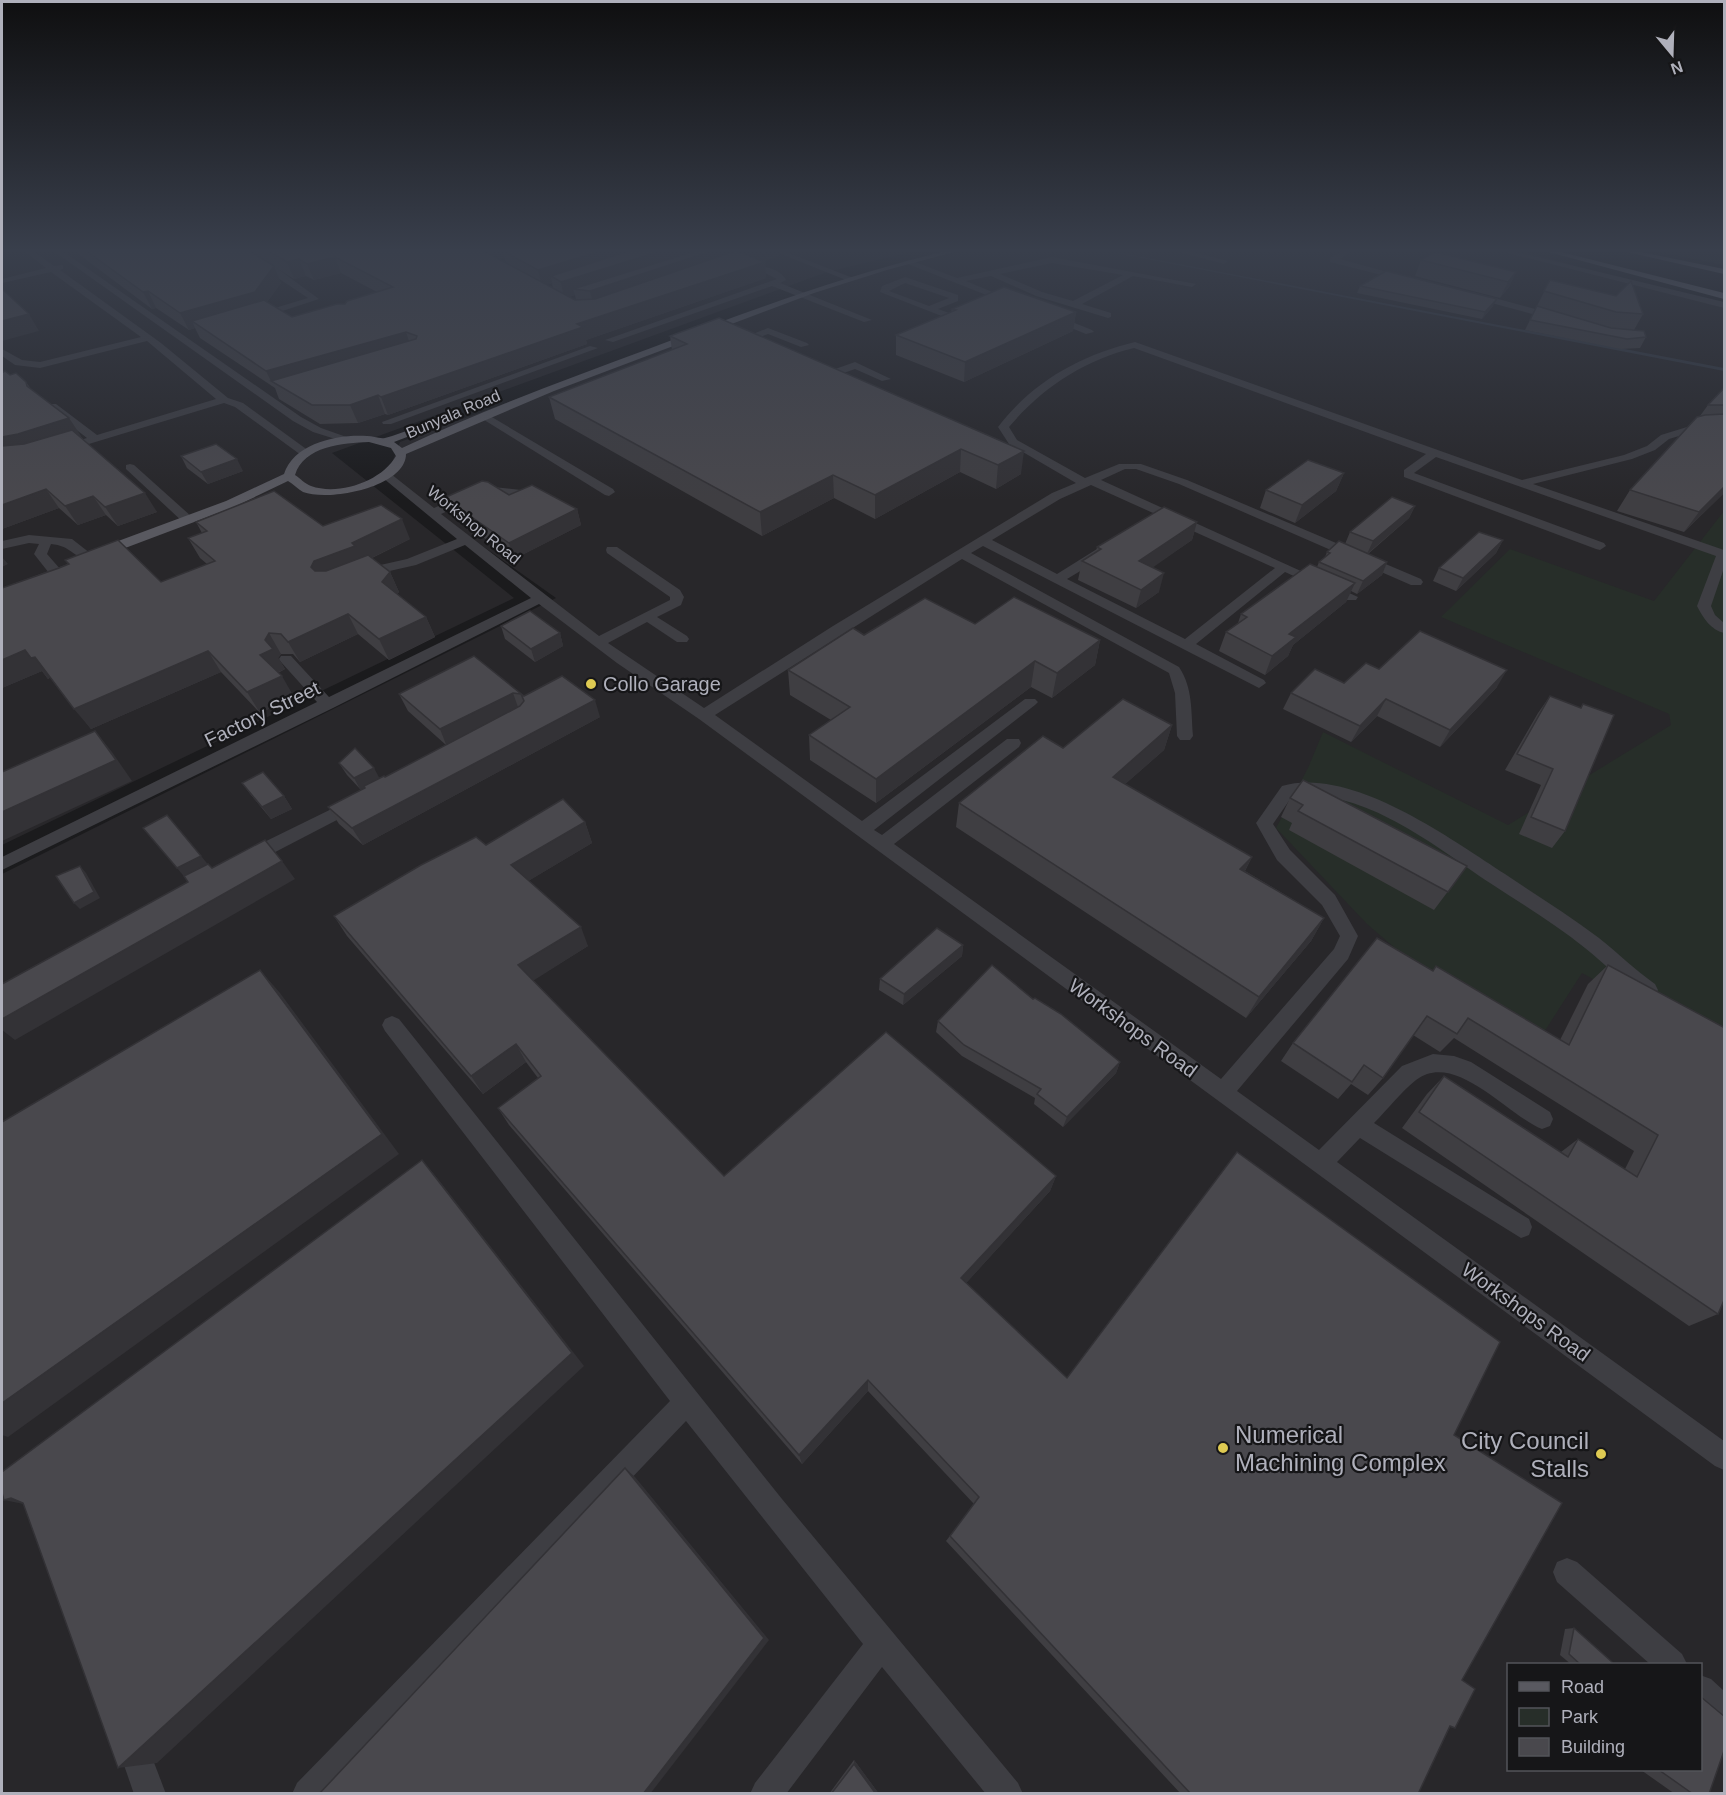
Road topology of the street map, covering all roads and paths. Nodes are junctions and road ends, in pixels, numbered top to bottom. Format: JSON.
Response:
{"nodes":[{"id":1,"x":142,"y":334,"type":"edge"},
{"id":2,"x":182,"y":334,"type":"edge"},
{"id":3,"x":628,"y":334,"type":"edge"},
{"id":4,"x":686,"y":334,"type":"edge"},
{"id":5,"x":689,"y":334,"type":"edge"},
{"id":6,"x":727,"y":334,"type":"edge"},
{"id":7,"x":760,"y":334,"type":"edge"},
{"id":8,"x":775,"y":334,"type":"edge"},
{"id":9,"x":187,"y":337,"type":"junction"},
{"id":10,"x":148,"y":338,"type":"junction"},
{"id":11,"x":610,"y":340,"type":"dead end"},
{"id":12,"x":743,"y":340,"type":"junction"},
{"id":13,"x":158,"y":345,"type":"junction"},
{"id":14,"x":753,"y":345,"type":"edge"},
{"id":15,"x":804,"y":345,"type":"dead end"},
{"id":16,"x":593,"y":348,"type":"dead end"},
{"id":17,"x":2,"y":352,"type":"edge"},
{"id":18,"x":804,"y":368,"type":"edge"},
{"id":19,"x":886,"y":379,"type":"dead end"},
{"id":20,"x":270,"y":395,"type":"junction"},
{"id":21,"x":224,"y":399,"type":"junction"},
{"id":22,"x":44,"y":400,"type":"edge"},
{"id":23,"x":239,"y":405,"type":"junction"},
{"id":24,"x":485,"y":416,"type":"junction"},
{"id":25,"x":387,"y":422,"type":"dead end"},
{"id":26,"x":1725,"y":429,"type":"edge"},
{"id":27,"x":96,"y":439,"type":"junction"},
{"id":28,"x":349,"y":440,"type":"junction"},
{"id":29,"x":387,"y":441,"type":"junction"},
{"id":30,"x":53,"y":452,"type":"edge"},
{"id":31,"x":402,"y":452,"type":"junction"},
{"id":32,"x":305,"y":453,"type":"junction"},
{"id":33,"x":1435,"y":453,"type":"junction"},
{"id":34,"x":130,"y":467,"type":"dead end"},
{"id":35,"x":289,"y":476,"type":"junction"},
{"id":36,"x":387,"y":476,"type":"junction"},
{"id":37,"x":1088,"y":481,"type":"junction"},
{"id":38,"x":1521,"y":484,"type":"junction"},
{"id":39,"x":295,"y":491,"type":"junction"},
{"id":40,"x":609,"y":492,"type":"dead end"},
{"id":41,"x":526,"y":494,"type":"edge"},
{"id":42,"x":230,"y":504,"type":"junction"},
{"id":43,"x":432,"y":513,"type":"junction"},
{"id":44,"x":188,"y":520,"type":"junction"},
{"id":45,"x":466,"y":540,"type":"junction"},
{"id":46,"x":46,"y":541,"type":"junction"},
{"id":47,"x":984,"y":541,"type":"junction"},
{"id":48,"x":1117,"y":543,"type":"edge"},
{"id":49,"x":2,"y":545,"type":"edge"},
{"id":50,"x":1600,"y":546,"type":"dead end"},
{"id":51,"x":612,"y":550,"type":"dead end"},
{"id":52,"x":963,"y":554,"type":"junction"},
{"id":53,"x":1724,"y":554,"type":"edge"},
{"id":54,"x":88,"y":557,"type":"junction"},
{"id":55,"x":1284,"y":567,"type":"junction"},
{"id":56,"x":58,"y":569,"type":"joint"},
{"id":57,"x":348,"y":579,"type":"edge"},
{"id":58,"x":1058,"y":579,"type":"junction"},
{"id":59,"x":1416,"y":582,"type":"dead end"},
{"id":60,"x":1351,"y":597,"type":"edge"},
{"id":61,"x":540,"y":599,"type":"junction"},
{"id":62,"x":648,"y":617,"type":"junction"},
{"id":63,"x":1725,"y":629,"type":"edge"},
{"id":64,"x":682,"y":639,"type":"dead end"},
{"id":65,"x":598,"y":642,"type":"junction"},
{"id":66,"x":1186,"y":645,"type":"junction"},
{"id":67,"x":286,"y":659,"type":"edge"},
{"id":68,"x":1259,"y":683,"type":"dead end"},
{"id":69,"x":1030,"y":702,"type":"dead end"},
{"id":70,"x":328,"y":705,"type":"junction"},
{"id":71,"x":704,"y":715,"type":"junction"},
{"id":72,"x":1185,"y":736,"type":"dead end"},
{"id":73,"x":1013,"y":743,"type":"dead end"},
{"id":74,"x":372,"y":794,"type":"edge"},
{"id":75,"x":862,"y":830,"type":"junction"},
{"id":76,"x":882,"y":844,"type":"junction"},
{"id":77,"x":2,"y":864,"type":"edge"},
{"id":78,"x":234,"y":866,"type":"edge"},
{"id":79,"x":1661,"y":999,"type":"edge"},
{"id":80,"x":392,"y":1025,"type":"dead end"},
{"id":81,"x":1222,"y":1093,"type":"junction"},
{"id":82,"x":1542,"y":1119,"type":"dead end"},
{"id":83,"x":1358,"y":1125,"type":"junction"},
{"id":84,"x":1321,"y":1163,"type":"junction"},
{"id":85,"x":1521,"y":1227,"type":"dead end"},
{"id":86,"x":687,"y":1402,"type":"junction"},
{"id":87,"x":1725,"y":1456,"type":"edge"},
{"id":88,"x":1567,"y":1572,"type":"dead end"},
{"id":89,"x":881,"y":1645,"type":"junction"},
{"id":90,"x":1670,"y":1663,"type":"edge"},
{"id":91,"x":1702,"y":1691,"type":"edge"},
{"id":92,"x":1725,"y":1711,"type":"edge"},
{"id":93,"x":122,"y":1718,"type":"edge"},
{"id":94,"x":150,"y":1794,"type":"edge"},
{"id":95,"x":308,"y":1794,"type":"edge"},
{"id":96,"x":766,"y":1794,"type":"edge"},
{"id":97,"x":1007,"y":1794,"type":"edge"}],
"edges":[{"from":1,"to":10,"type":"street"},
{"from":2,"to":9,"type":"street"},
{"from":3,"to":11,"type":"street"},
{"from":4,"to":29,"type":"main road","name":"Bunyala Road"},
{"from":5,"to":24,"type":"main road","name":"Bunyala Road"},
{"from":6,"to":12,"type":"street"},
{"from":7,"to":12,"type":"street"},
{"from":8,"to":15,"type":"street"},
{"from":9,"to":13,"type":"street"},
{"from":9,"to":20,"type":"street"},
{"from":10,"to":13,"type":"street"},
{"from":10,"to":17,"type":"street"},
{"from":12,"to":14,"type":"street"},
{"from":13,"to":21,"type":"street"},
{"from":16,"to":25,"type":"street"},
{"from":18,"to":19,"type":"street"},
{"from":20,"to":23,"type":"street"},
{"from":20,"to":28,"type":"street"},
{"from":21,"to":23,"type":"street"},
{"from":21,"to":27,"type":"street"},
{"from":22,"to":27,"type":"street"},
{"from":23,"to":32,"type":"street"},
{"from":24,"to":31,"type":"main road","name":"Bunyala Road"},
{"from":24,"to":40,"type":"street"},
{"from":26,"to":38,"type":"street"},
{"from":27,"to":30,"type":"street"},
{"from":28,"to":29,"type":"main road"},
{"from":28,"to":32,"type":"main road"},
{"from":29,"to":31,"type":"main road"},
{"from":31,"to":36,"type":"main road"},
{"from":32,"to":35,"type":"main road"},
{"from":33,"to":37,"type":"street"},
{"from":33,"to":38,"type":"street"},
{"from":33,"to":50,"type":"street"},
{"from":34,"to":44,"type":"street"},
{"from":35,"to":39,"type":"main road"},
{"from":35,"to":42,"type":"main road"},
{"from":36,"to":39,"type":"main road"},
{"from":36,"to":43,"type":"street","name":"Workshop Road"},
{"from":37,"to":47,"type":"street"},
{"from":37,"to":55,"type":"street"},
{"from":37,"to":59,"type":"street"},
{"from":38,"to":53,"type":"street"},
{"from":39,"to":42,"type":"main road"},
{"from":41,"to":43,"type":"street"},
{"from":42,"to":44,"type":"main road"},
{"from":43,"to":45,"type":"street","name":"Workshop Road"},
{"from":44,"to":54,"type":"main road"},
{"from":45,"to":57,"type":"street"},
{"from":45,"to":61,"type":"street","name":"Workshop Road"},
{"from":46,"to":49,"type":"street"},
{"from":46,"to":54,"type":"street"},
{"from":46,"to":56,"type":"street"},
{"from":47,"to":52,"type":"street"},
{"from":47,"to":58,"type":"street"},
{"from":48,"to":58,"type":"street"},
{"from":51,"to":62,"type":"street"},
{"from":52,"to":71,"type":"street"},
{"from":52,"to":72,"type":"street"},
{"from":53,"to":63,"type":"street"},
{"from":54,"to":56,"type":"main road"},
{"from":55,"to":60,"type":"street"},
{"from":55,"to":66,"type":"street"},
{"from":58,"to":66,"type":"street"},
{"from":61,"to":65,"type":"street","name":"Workshops Road"},
{"from":61,"to":70,"type":"street","name":"Factory Street"},
{"from":62,"to":64,"type":"street"},
{"from":62,"to":65,"type":"street"},
{"from":65,"to":71,"type":"street","name":"Workshops Road"},
{"from":66,"to":68,"type":"street"},
{"from":67,"to":70,"type":"street"},
{"from":69,"to":75,"type":"street"},
{"from":70,"to":77,"type":"street","name":"Factory Street"},
{"from":71,"to":75,"type":"street","name":"Workshops Road"},
{"from":73,"to":76,"type":"street"},
{"from":74,"to":78,"type":"street"},
{"from":75,"to":76,"type":"street","name":"Workshops Road"},
{"from":76,"to":81,"type":"street","name":"Workshops Road"},
{"from":79,"to":81,"type":"street"},
{"from":80,"to":86,"type":"street"},
{"from":81,"to":84,"type":"street","name":"Workshops Road"},
{"from":82,"to":83,"type":"street"},
{"from":83,"to":84,"type":"street"},
{"from":83,"to":85,"type":"street"},
{"from":84,"to":87,"type":"street","name":"Workshops Road"},
{"from":86,"to":89,"type":"street"},
{"from":86,"to":95,"type":"street"},
{"from":88,"to":90,"type":"street"},
{"from":89,"to":96,"type":"street"},
{"from":89,"to":97,"type":"street"},
{"from":91,"to":92,"type":"street"},
{"from":93,"to":94,"type":"street"}]}
